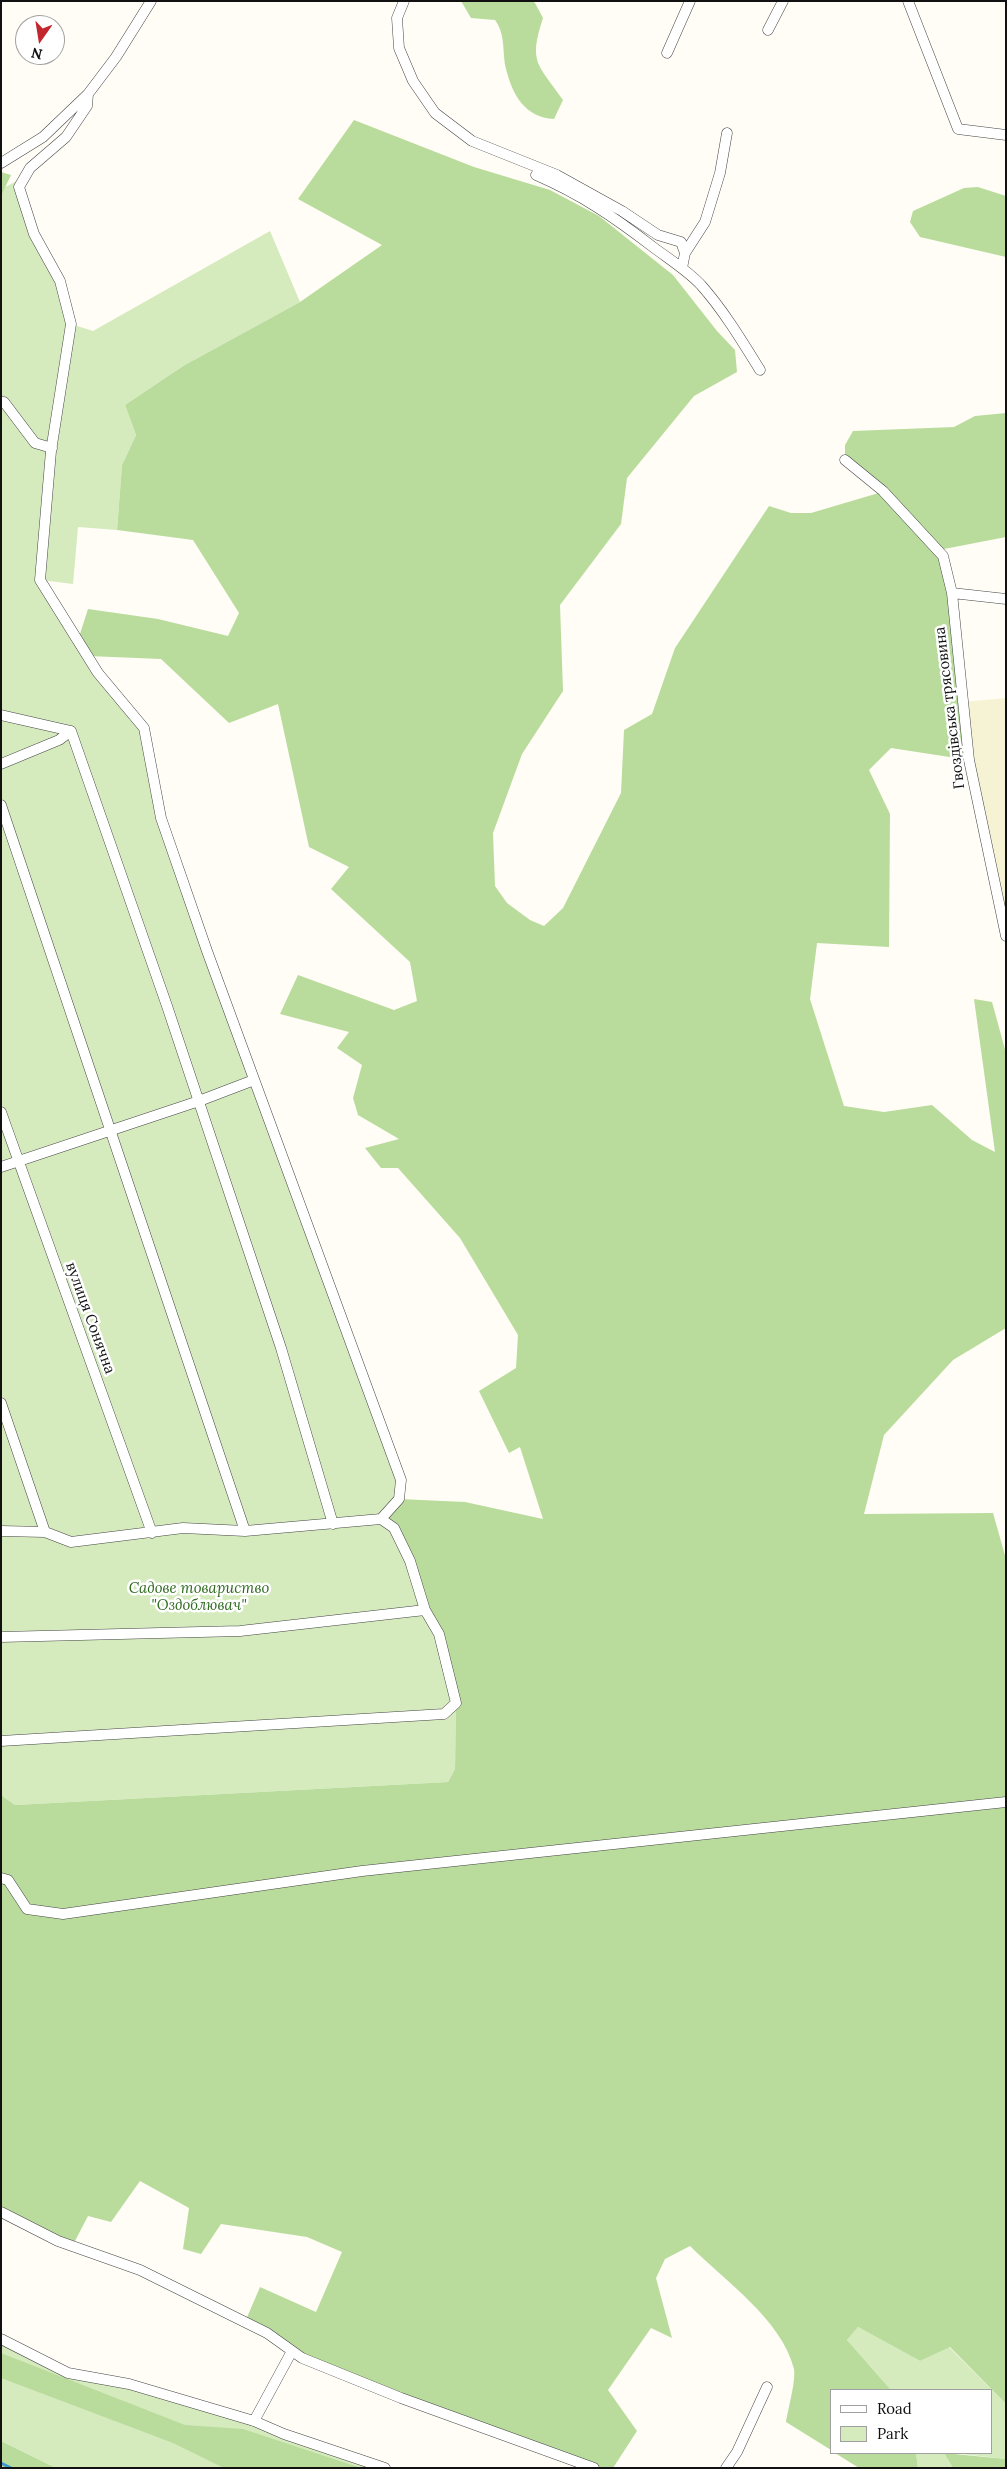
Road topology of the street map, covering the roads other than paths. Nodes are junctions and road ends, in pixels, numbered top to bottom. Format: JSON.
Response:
{"nodes":[{"id":1,"x":151,"y":1,"type":"edge"},
{"id":2,"x":404,"y":1,"type":"edge"},
{"id":3,"x":690,"y":1,"type":"edge"},
{"id":4,"x":783,"y":1,"type":"edge"},
{"id":5,"x":908,"y":1,"type":"edge"},
{"id":6,"x":768,"y":30,"type":"dead end"},
{"id":7,"x":667,"y":53,"type":"dead end"},
{"id":8,"x":88,"y":94,"type":"junction"},
{"id":9,"x":728,"y":133,"type":"dead end"},
{"id":10,"x":1006,"y":134,"type":"edge"},
{"id":11,"x":1,"y":163,"type":"edge"},
{"id":12,"x":536,"y":175,"type":"dead end"},
{"id":13,"x":685,"y":253,"type":"junction"},
{"id":14,"x":682,"y":268,"type":"junction"},
{"id":15,"x":760,"y":370,"type":"dead end"},
{"id":16,"x":1,"y":402,"type":"edge"},
{"id":17,"x":52,"y":448,"type":"junction"},
{"id":18,"x":845,"y":460,"type":"dead end"},
{"id":19,"x":952,"y":593,"type":"junction"},
{"id":20,"x":1006,"y":599,"type":"edge"},
{"id":21,"x":1,"y":715,"type":"edge"},
{"id":22,"x":70,"y":731,"type":"junction"},
{"id":23,"x":1,"y":764,"type":"edge"},
{"id":24,"x":1,"y":805,"type":"edge"},
{"id":25,"x":1006,"y":936,"type":"edge"},
{"id":26,"x":254,"y":1080,"type":"junction"},
{"id":27,"x":199,"y":1101,"type":"junction"},
{"id":28,"x":1,"y":1112,"type":"edge"},
{"id":29,"x":110,"y":1130,"type":"junction"},
{"id":30,"x":18,"y":1162,"type":"junction"},
{"id":31,"x":1,"y":1167,"type":"edge"},
{"id":32,"x":1,"y":1403,"type":"edge"},
{"id":33,"x":381,"y":1519,"type":"junction"},
{"id":34,"x":333,"y":1524,"type":"junction"},
{"id":35,"x":1,"y":1531,"type":"edge"},
{"id":36,"x":245,"y":1531,"type":"junction"},
{"id":37,"x":45,"y":1532,"type":"junction"},
{"id":38,"x":152,"y":1533,"type":"junction"},
{"id":39,"x":425,"y":1610,"type":"junction"},
{"id":40,"x":1,"y":1637,"type":"edge"},
{"id":41,"x":1,"y":1740,"type":"edge"},
{"id":42,"x":1006,"y":1802,"type":"edge"},
{"id":43,"x":1,"y":1878,"type":"edge"},
{"id":44,"x":1,"y":2212,"type":"edge"},
{"id":45,"x":1,"y":2339,"type":"edge"},
{"id":46,"x":292,"y":2350,"type":"junction"},
{"id":47,"x":767,"y":2387,"type":"dead end"},
{"id":48,"x":254,"y":2421,"type":"junction"},
{"id":49,"x":385,"y":2468,"type":"edge"},
{"id":50,"x":594,"y":2468,"type":"edge"},
{"id":51,"x":726,"y":2468,"type":"edge"}],
"edges":[{"from":1,"to":8,"type":"street"},
{"from":2,"to":13,"type":"street"},
{"from":3,"to":7,"type":"street"},
{"from":4,"to":6,"type":"street"},
{"from":5,"to":10,"type":"street"},
{"from":8,"to":11,"type":"street"},
{"from":8,"to":17,"type":"street"},
{"from":9,"to":13,"type":"street"},
{"from":12,"to":14,"type":"street"},
{"from":13,"to":14,"type":"street"},
{"from":14,"to":15,"type":"street"},
{"from":16,"to":17,"type":"street"},
{"from":17,"to":26,"type":"street"},
{"from":18,"to":19,"type":"street","name":"Гвоздівська трясовина"},
{"from":19,"to":20,"type":"street"},
{"from":19,"to":25,"type":"street","name":"Гвоздівська трясовина"},
{"from":21,"to":22,"type":"street"},
{"from":22,"to":23,"type":"street"},
{"from":22,"to":27,"type":"street"},
{"from":24,"to":29,"type":"street"},
{"from":26,"to":27,"type":"street"},
{"from":26,"to":33,"type":"street"},
{"from":27,"to":29,"type":"street"},
{"from":27,"to":34,"type":"street"},
{"from":28,"to":30,"type":"street","name":"вулиця Сонячна"},
{"from":29,"to":30,"type":"street"},
{"from":29,"to":36,"type":"street"},
{"from":30,"to":31,"type":"street"},
{"from":30,"to":38,"type":"street","name":"вулиця Сонячна"},
{"from":32,"to":37,"type":"street"},
{"from":33,"to":34,"type":"street"},
{"from":33,"to":39,"type":"street"},
{"from":34,"to":36,"type":"street"},
{"from":35,"to":37,"type":"street"},
{"from":36,"to":38,"type":"street"},
{"from":37,"to":38,"type":"street"},
{"from":39,"to":40,"type":"street"},
{"from":39,"to":41,"type":"street"},
{"from":42,"to":43,"type":"street"},
{"from":44,"to":46,"type":"street"},
{"from":45,"to":48,"type":"street"},
{"from":46,"to":48,"type":"street"},
{"from":46,"to":50,"type":"street"},
{"from":47,"to":51,"type":"street"},
{"from":48,"to":49,"type":"street"}]}
